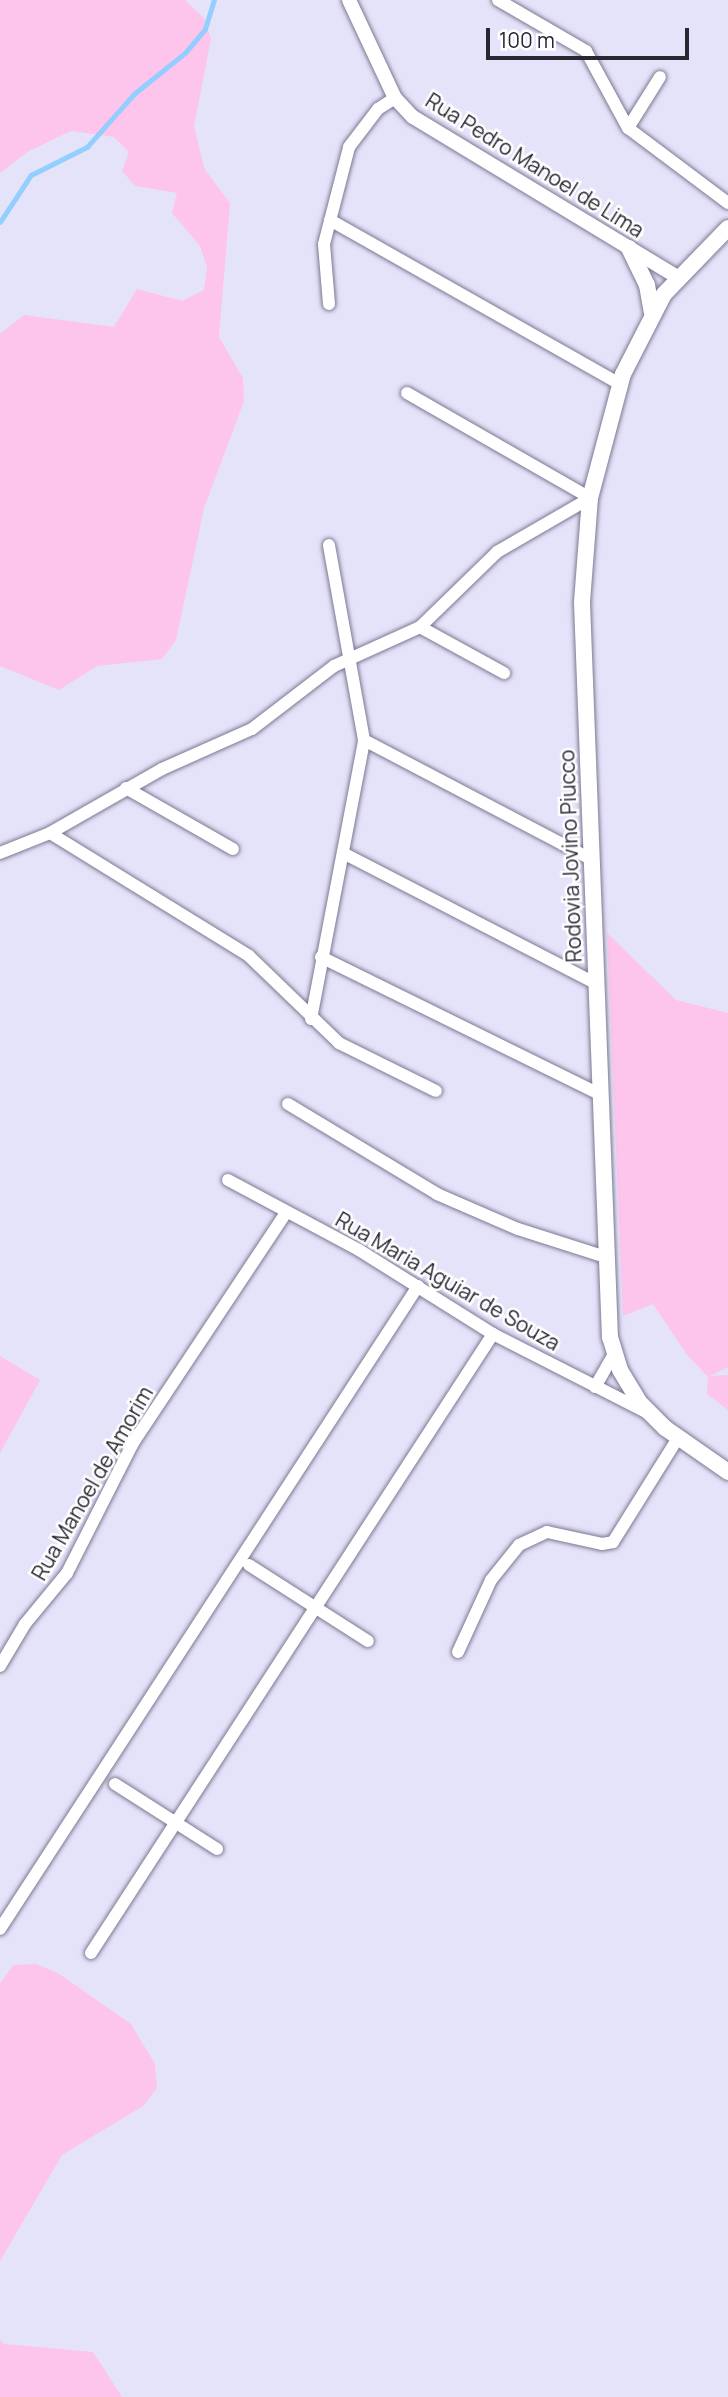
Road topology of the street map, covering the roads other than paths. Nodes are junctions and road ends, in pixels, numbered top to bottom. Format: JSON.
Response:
{"nodes":[{"id":1,"x":349,"y":0,"type":"edge"},
{"id":2,"x":498,"y":0,"type":"edge"},
{"id":3,"x":660,"y":77,"type":"dead end"},
{"id":4,"x":395,"y":98,"type":"junction"},
{"id":5,"x":628,"y":128,"type":"junction"},
{"id":6,"x":728,"y":203,"type":"edge"},
{"id":7,"x":330,"y":220,"type":"junction"},
{"id":8,"x":728,"y":228,"type":"edge"},
{"id":9,"x":629,"y":248,"type":"junction"},
{"id":10,"x":677,"y":277,"type":"junction"},
{"id":11,"x":329,"y":304,"type":"dead end"},
{"id":12,"x":652,"y":312,"type":"junction"},
{"id":13,"x":620,"y":384,"type":"junction"},
{"id":14,"x":407,"y":393,"type":"dead end"},
{"id":15,"x":590,"y":498,"type":"junction"},
{"id":16,"x":329,"y":545,"type":"dead end"},
{"id":17,"x":421,"y":627,"type":"junction"},
{"id":18,"x":350,"y":661,"type":"junction"},
{"id":19,"x":504,"y":673,"type":"dead end"},
{"id":20,"x":364,"y":740,"type":"junction"},
{"id":21,"x":126,"y":788,"type":"junction"},
{"id":22,"x":50,"y":832,"type":"junction"},
{"id":23,"x":233,"y":849,"type":"dead end"},
{"id":24,"x":0,"y":853,"type":"edge"},
{"id":25,"x":343,"y":853,"type":"junction"},
{"id":26,"x":592,"y":859,"type":"junction"},
{"id":27,"x":321,"y":957,"type":"junction"},
{"id":28,"x":595,"y":983,"type":"junction"},
{"id":29,"x":312,"y":1019,"type":"junction"},
{"id":30,"x":436,"y":1091,"type":"dead end"},
{"id":31,"x":600,"y":1094,"type":"junction"},
{"id":32,"x":288,"y":1104,"type":"dead end"},
{"id":33,"x":228,"y":1180,"type":"dead end"},
{"id":34,"x":286,"y":1213,"type":"junction"},
{"id":35,"x":606,"y":1257,"type":"junction"},
{"id":36,"x":418,"y":1286,"type":"junction"},
{"id":37,"x":493,"y":1334,"type":"junction"},
{"id":38,"x":614,"y":1354,"type":"junction"},
{"id":39,"x":595,"y":1387,"type":"junction"},
{"id":40,"x":650,"y":1414,"type":"junction"},
{"id":41,"x":678,"y":1438,"type":"junction"},
{"id":42,"x":728,"y":1472,"type":"edge"},
{"id":43,"x":249,"y":1565,"type":"dead end"},
{"id":44,"x":315,"y":1607,"type":"junction"},
{"id":45,"x":368,"y":1641,"type":"dead end"},
{"id":46,"x":458,"y":1652,"type":"dead end"},
{"id":47,"x":0,"y":1666,"type":"edge"},
{"id":48,"x":115,"y":1784,"type":"dead end"},
{"id":49,"x":176,"y":1822,"type":"junction"},
{"id":50,"x":217,"y":1849,"type":"dead end"},
{"id":51,"x":0,"y":1929,"type":"edge"},
{"id":52,"x":91,"y":1953,"type":"dead end"}],
"edges":[{"from":1,"to":4,"type":"street","name":"Rua Pedro Manoel de Lima"},
{"from":2,"to":5,"type":"street"},
{"from":3,"to":5,"type":"street"},
{"from":4,"to":7,"type":"street"},
{"from":4,"to":9,"type":"street","name":"Rua Pedro Manoel de Lima"},
{"from":5,"to":6,"type":"street"},
{"from":7,"to":11,"type":"street"},
{"from":7,"to":13,"type":"street"},
{"from":8,"to":10,"type":"main road","name":"Rodovia Jovino Piucco"},
{"from":9,"to":10,"type":"street","name":"Rua Pedro Manoel de Lima"},
{"from":9,"to":12,"type":"main road"},
{"from":10,"to":12,"type":"main road","name":"Rodovia Jovino Piucco"},
{"from":12,"to":13,"type":"main road","name":"Rodovia Jovino Piucco"},
{"from":13,"to":15,"type":"main road","name":"Rodovia Jovino Piucco"},
{"from":14,"to":15,"type":"street"},
{"from":15,"to":17,"type":"street"},
{"from":15,"to":26,"type":"main road","name":"Rodovia Jovino Piucco"},
{"from":16,"to":18,"type":"street"},
{"from":17,"to":18,"type":"street"},
{"from":17,"to":19,"type":"street"},
{"from":18,"to":20,"type":"street"},
{"from":18,"to":21,"type":"street"},
{"from":20,"to":25,"type":"street"},
{"from":20,"to":26,"type":"street"},
{"from":21,"to":22,"type":"street"},
{"from":21,"to":23,"type":"street"},
{"from":22,"to":24,"type":"street"},
{"from":22,"to":29,"type":"street"},
{"from":25,"to":27,"type":"street"},
{"from":25,"to":28,"type":"street"},
{"from":26,"to":28,"type":"main road","name":"Rodovia Jovino Piucco"},
{"from":27,"to":29,"type":"street"},
{"from":27,"to":31,"type":"street"},
{"from":28,"to":31,"type":"main road","name":"Rodovia Jovino Piucco"},
{"from":29,"to":30,"type":"street"},
{"from":31,"to":35,"type":"main road","name":"Rodovia Jovino Piucco"},
{"from":32,"to":35,"type":"street"},
{"from":33,"to":34,"type":"street","name":"Rua Maria Aguiar de Souza"},
{"from":34,"to":36,"type":"street","name":"Rua Maria Aguiar de Souza"},
{"from":34,"to":47,"type":"street","name":"Rua Manoel de Amorim"},
{"from":35,"to":38,"type":"main road","name":"Rodovia Jovino Piucco"},
{"from":36,"to":37,"type":"street","name":"Rua Maria Aguiar de Souza"},
{"from":36,"to":51,"type":"street"},
{"from":37,"to":39,"type":"street","name":"Rua Maria Aguiar de Souza"},
{"from":37,"to":44,"type":"street"},
{"from":38,"to":39,"type":"street"},
{"from":38,"to":40,"type":"main road","name":"Rodovia Jovino Piucco"},
{"from":39,"to":40,"type":"street","name":"Rua Maria Aguiar de Souza"},
{"from":40,"to":41,"type":"main road","name":"Rodovia Jovino Piucco"},
{"from":41,"to":42,"type":"main road","name":"Rodovia Jovino Piucco"},
{"from":41,"to":46,"type":"street"},
{"from":43,"to":44,"type":"street"},
{"from":44,"to":45,"type":"street"},
{"from":44,"to":49,"type":"street"},
{"from":48,"to":49,"type":"street"},
{"from":49,"to":50,"type":"street"},
{"from":49,"to":52,"type":"street"}]}
